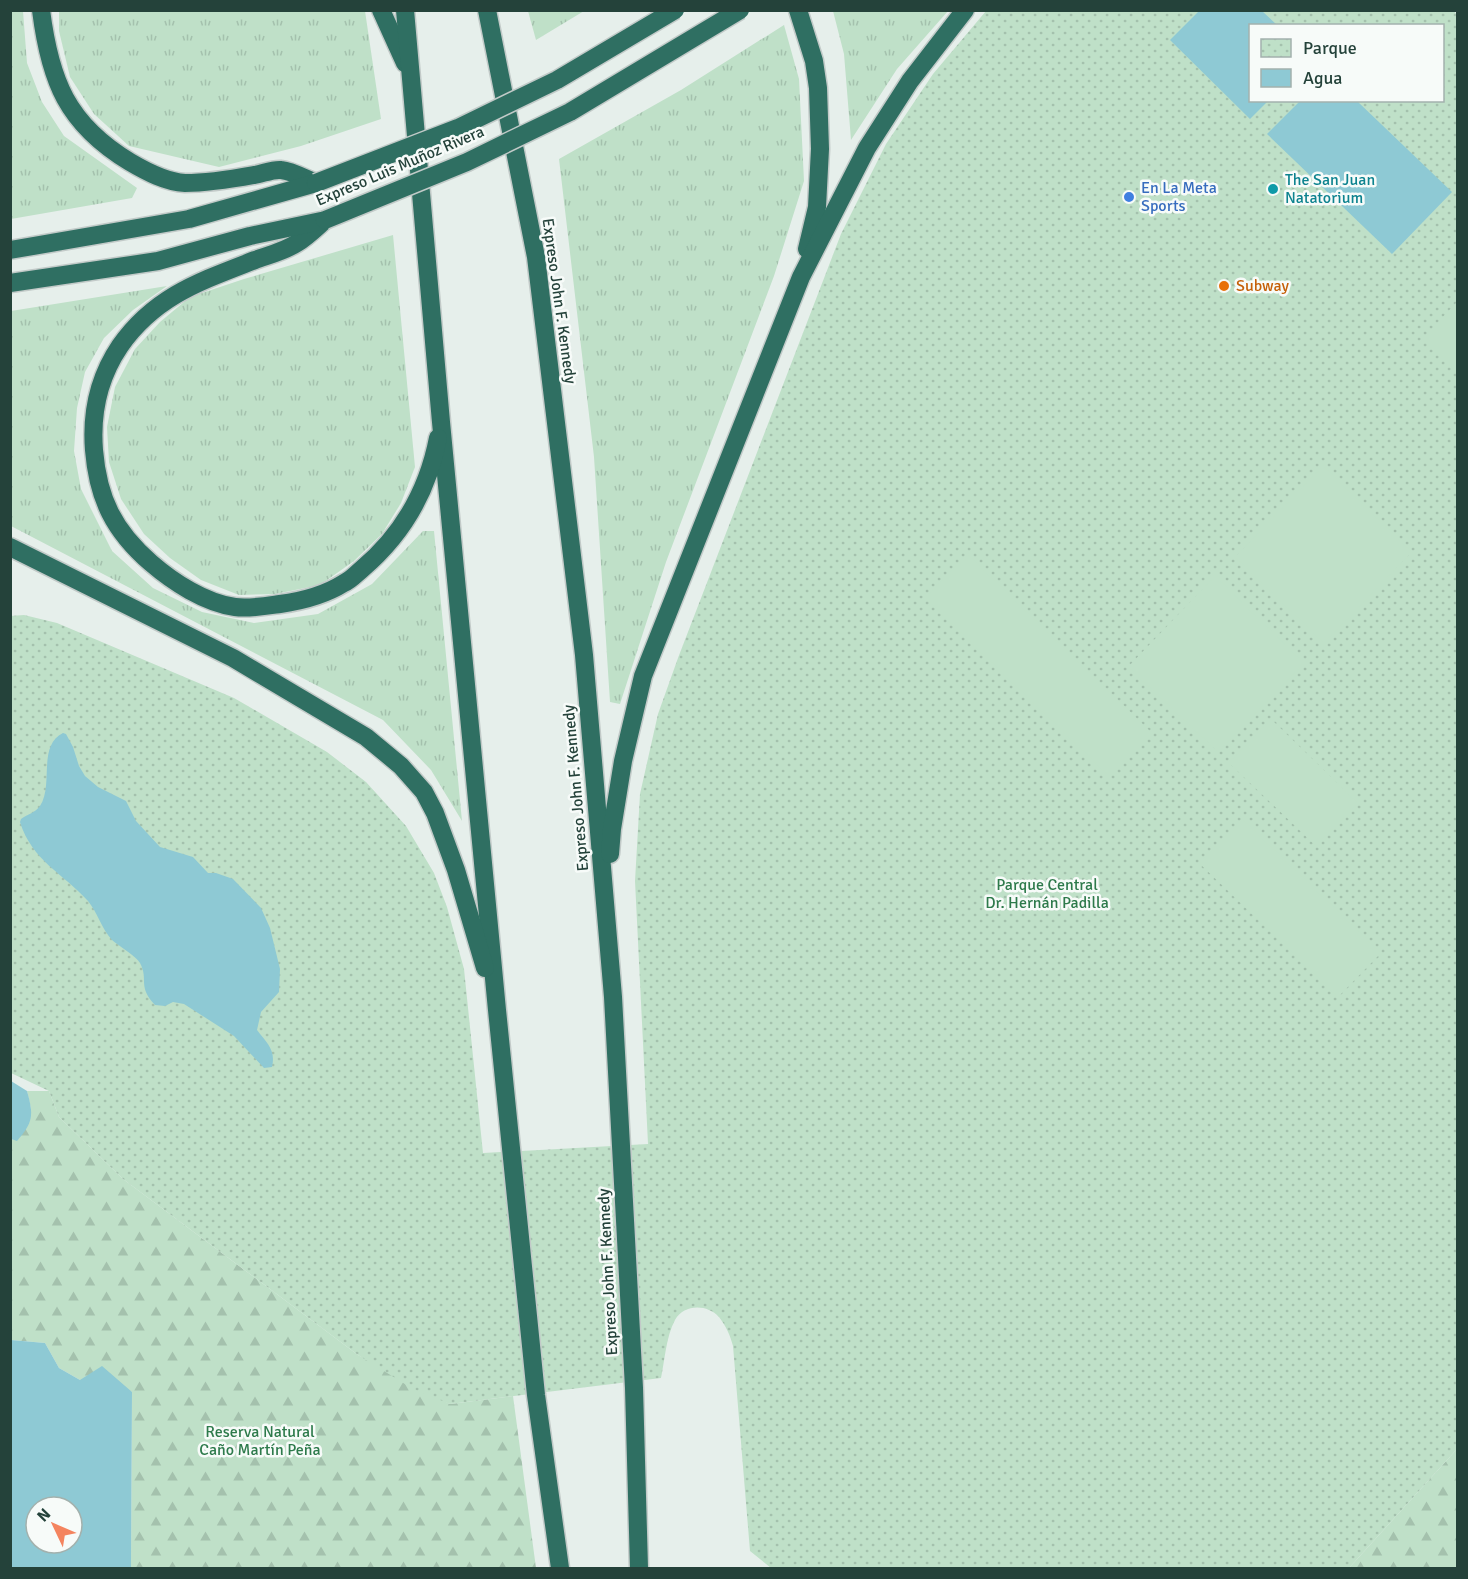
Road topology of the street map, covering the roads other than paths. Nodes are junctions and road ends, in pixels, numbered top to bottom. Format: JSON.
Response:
{"nodes":[{"id":1,"x":41,"y":10,"type":"edge"},
{"id":2,"x":381,"y":10,"type":"edge"},
{"id":3,"x":405,"y":10,"type":"edge"},
{"id":4,"x":487,"y":10,"type":"edge"},
{"id":5,"x":675,"y":10,"type":"edge"},
{"id":6,"x":740,"y":10,"type":"edge"},
{"id":7,"x":798,"y":10,"type":"edge"},
{"id":8,"x":966,"y":10,"type":"edge"},
{"id":9,"x":412,"y":77,"type":"junction"},
{"id":10,"x":316,"y":183,"type":"junction"},
{"id":11,"x":326,"y":220,"type":"junction"},
{"id":12,"x":10,"y":250,"type":"edge"},
{"id":13,"x":801,"y":277,"type":"junction"},
{"id":14,"x":10,"y":283,"type":"edge"},
{"id":15,"x":441,"y":422,"type":"junction"},
{"id":16,"x":10,"y":547,"type":"edge"},
{"id":17,"x":613,"y":997,"type":"junction"},
{"id":18,"x":497,"y":1010,"type":"junction"},
{"id":19,"x":560,"y":1569,"type":"edge"},
{"id":20,"x":639,"y":1569,"type":"edge"}],
"edges":[{"from":1,"to":10,"type":"highway"},
{"from":2,"to":9,"type":"highway"},
{"from":3,"to":9,"type":"highway"},
{"from":4,"to":17,"type":"highway","name":"Expreso John F. Kennedy"},
{"from":5,"to":10,"type":"highway","name":"Expreso Luis Muñoz Rivera","bridge":true},
{"from":6,"to":11,"type":"highway","name":"Expreso Luis Muñoz Rivera","bridge":true},
{"from":7,"to":13,"type":"highway"},
{"from":8,"to":13,"type":"highway"},
{"from":9,"to":15,"type":"highway"},
{"from":10,"to":12,"type":"highway","name":"Expreso Luis Muñoz Rivera"},
{"from":11,"to":14,"type":"highway","name":"Expreso Luis Muñoz Rivera"},
{"from":11,"to":15,"type":"highway"},
{"from":13,"to":17,"type":"highway"},
{"from":15,"to":18,"type":"highway"},
{"from":16,"to":18,"type":"highway"},
{"from":17,"to":20,"type":"highway","name":"Expreso John F. Kennedy"},
{"from":18,"to":19,"type":"highway"}]}
